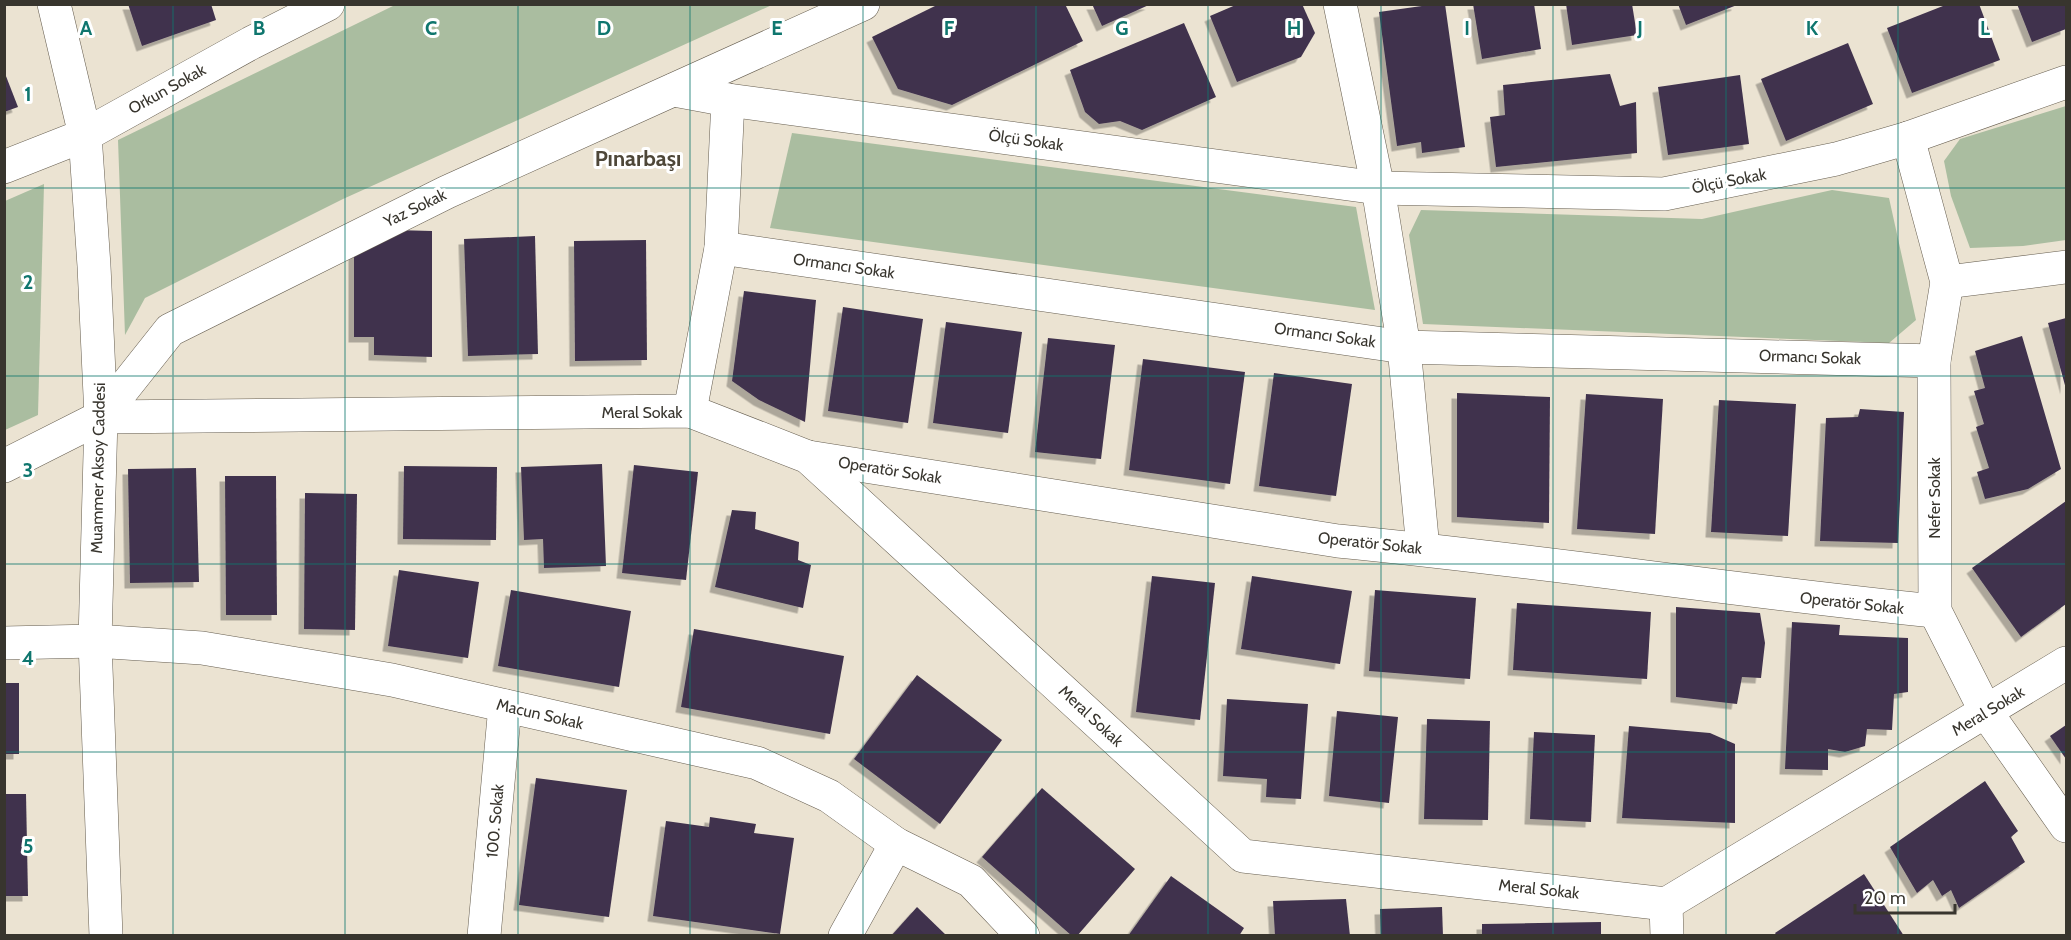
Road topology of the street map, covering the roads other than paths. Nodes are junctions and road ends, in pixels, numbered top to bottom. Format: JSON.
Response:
{"nodes":[{"id":1,"x":54,"y":4,"type":"edge"},
{"id":2,"x":328,"y":4,"type":"edge"},
{"id":3,"x":863,"y":4,"type":"edge"},
{"id":4,"x":1340,"y":4,"type":"edge"},
{"id":5,"x":2067,"y":82,"type":"edge"},
{"id":6,"x":674,"y":90,"type":"junction"},
{"id":7,"x":728,"y":100,"type":"junction"},
{"id":8,"x":85,"y":135,"type":"junction"},
{"id":9,"x":1908,"y":138,"type":"junction"},
{"id":10,"x":4,"y":167,"type":"edge"},
{"id":11,"x":1378,"y":188,"type":"junction"},
{"id":12,"x":721,"y":248,"type":"junction"},
{"id":13,"x":2067,"y":267,"type":"edge"},
{"id":14,"x":1947,"y":282,"type":"junction"},
{"id":15,"x":1404,"y":347,"type":"junction"},
{"id":16,"x":1934,"y":361,"type":"junction"},
{"id":17,"x":690,"y":411,"type":"junction"},
{"id":18,"x":101,"y":417,"type":"junction"},
{"id":19,"x":808,"y":458,"type":"junction"},
{"id":20,"x":4,"y":465,"type":"edge"},
{"id":21,"x":1423,"y":549,"type":"junction"},
{"id":22,"x":1935,"y":611,"type":"junction"},
{"id":23,"x":95,"y":641,"type":"junction"},
{"id":24,"x":4,"y":643,"type":"edge"},
{"id":25,"x":2067,"y":663,"type":"edge"},
{"id":26,"x":506,"y":706,"type":"junction"},
{"id":27,"x":1986,"y":712,"type":"junction"},
{"id":28,"x":2067,"y":826,"type":"edge"},
{"id":29,"x":896,"y":844,"type":"junction"},
{"id":30,"x":1666,"y":920,"type":"edge"},
{"id":31,"x":106,"y":936,"type":"edge"},
{"id":32,"x":484,"y":936,"type":"edge"},
{"id":33,"x":844,"y":936,"type":"edge"},
{"id":34,"x":1023,"y":936,"type":"edge"}],
"edges":[{"from":1,"to":8,"type":"street","name":"Muammer Aksoy Caddesi"},
{"from":2,"to":8,"type":"street","name":"Orkun Sokak"},
{"from":3,"to":6,"type":"street","name":"Yaz Sokak"},
{"from":4,"to":11,"type":"street"},
{"from":5,"to":9,"type":"street","name":"Ölçü Sokak"},
{"from":6,"to":7,"type":"street","name":"Ölçü Sokak"},
{"from":6,"to":18,"type":"street","name":"Yaz Sokak"},
{"from":7,"to":11,"type":"street","name":"Ölçü Sokak"},
{"from":7,"to":12,"type":"street"},
{"from":8,"to":10,"type":"street","name":"Orkun Sokak"},
{"from":8,"to":18,"type":"street","name":"Muammer Aksoy Caddesi"},
{"from":9,"to":11,"type":"street","name":"Ölçü Sokak"},
{"from":9,"to":14,"type":"street","name":"Nefer Sokak"},
{"from":11,"to":15,"type":"street"},
{"from":12,"to":15,"type":"street","name":"Ormancı Sokak"},
{"from":12,"to":17,"type":"street"},
{"from":13,"to":14,"type":"street"},
{"from":14,"to":16,"type":"street","name":"Nefer Sokak"},
{"from":15,"to":16,"type":"street","name":"Ormancı Sokak"},
{"from":15,"to":21,"type":"street"},
{"from":16,"to":22,"type":"street","name":"Nefer Sokak"},
{"from":17,"to":18,"type":"street","name":"Meral Sokak"},
{"from":17,"to":19,"type":"street","name":"Meral Sokak"},
{"from":18,"to":20,"type":"street","name":"Yaz Sokak"},
{"from":18,"to":23,"type":"street","name":"Muammer Aksoy Caddesi"},
{"from":19,"to":21,"type":"street","name":"Operatör Sokak"},
{"from":19,"to":30,"type":"street","name":"Meral Sokak"},
{"from":21,"to":22,"type":"street","name":"Operatör Sokak"},
{"from":22,"to":27,"type":"street","name":"Nefer Sokak"},
{"from":23,"to":24,"type":"street","name":"Macun Sokak"},
{"from":23,"to":26,"type":"street","name":"Macun Sokak"},
{"from":23,"to":31,"type":"street","name":"Muammer Aksoy Caddesi"},
{"from":25,"to":27,"type":"street","name":"Meral Sokak"},
{"from":26,"to":29,"type":"street","name":"Macun Sokak"},
{"from":26,"to":32,"type":"street","name":"100. Sokak"},
{"from":27,"to":28,"type":"street","name":"Nefer Sokak"},
{"from":27,"to":30,"type":"street","name":"Meral Sokak"},
{"from":29,"to":33,"type":"street"},
{"from":29,"to":34,"type":"street","name":"Macun Sokak"}]}
